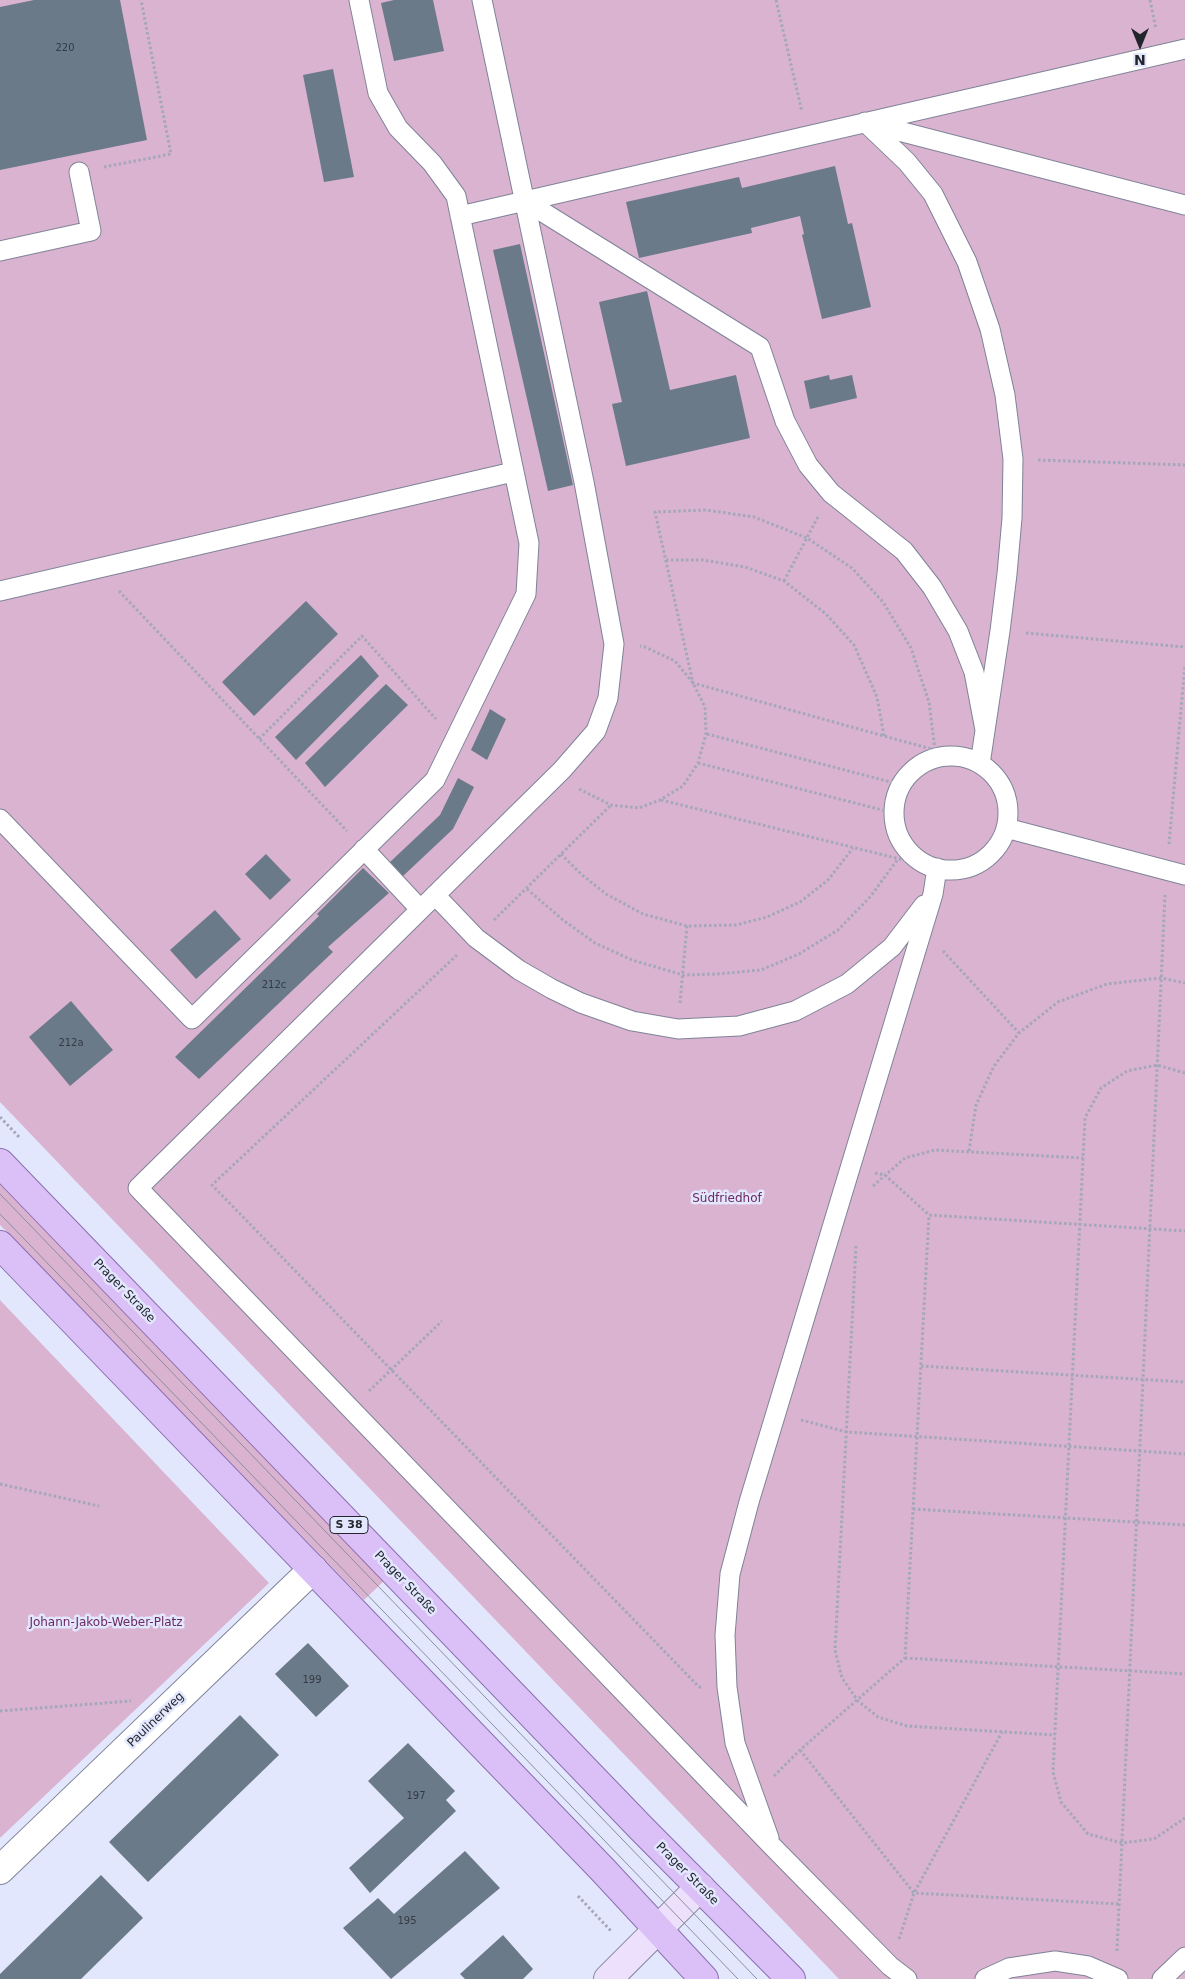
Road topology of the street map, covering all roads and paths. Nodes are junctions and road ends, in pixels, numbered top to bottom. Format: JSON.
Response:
{"nodes":[{"id":1,"x":141,"y":0,"type":"edge"},
{"id":2,"x":359,"y":0,"type":"edge"},
{"id":3,"x":482,"y":0,"type":"edge"},
{"id":4,"x":776,"y":0,"type":"edge"},
{"id":5,"x":1185,"y":49,"type":"edge"},
{"id":6,"x":865,"y":122,"type":"junction"},
{"id":7,"x":808,"y":134,"type":"junction"},
{"id":8,"x":79,"y":172,"type":"joint"},
{"id":9,"x":525,"y":201,"type":"junction"},
{"id":10,"x":1185,"y":206,"type":"edge"},
{"id":11,"x":460,"y":216,"type":"junction"},
{"id":12,"x":0,"y":250,"type":"edge"},
{"id":13,"x":1012,"y":459,"type":"junction"},
{"id":14,"x":1185,"y":465,"type":"edge"},
{"id":15,"x":514,"y":472,"type":"junction"},
{"id":16,"x":831,"y":492,"type":"junction"},
{"id":17,"x":807,"y":538,"type":"junction"},
{"id":18,"x":666,"y":560,"type":"junction"},
{"id":19,"x":98,"y":568,"type":"junction"},
{"id":20,"x":784,"y":581,"type":"junction"},
{"id":21,"x":0,"y":591,"type":"edge"},
{"id":22,"x":1000,"y":631,"type":"junction"},
{"id":23,"x":614,"y":644,"type":"junction"},
{"id":24,"x":1185,"y":647,"type":"edge"},
{"id":25,"x":1185,"y":665,"type":"edge"},
{"id":26,"x":693,"y":683,"type":"junction"},
{"id":27,"x":985,"y":730,"type":"junction"},
{"id":28,"x":706,"y":734,"type":"junction"},
{"id":29,"x":884,"y":736,"type":"junction"},
{"id":30,"x":259,"y":739,"type":"junction"},
{"id":31,"x":455,"y":740,"type":"junction"},
{"id":32,"x":935,"y":750,"type":"junction"},
{"id":33,"x":973,"y":761,"type":"junction"},
{"id":34,"x":698,"y":763,"type":"junction"},
{"id":35,"x":562,"y":770,"type":"junction"},
{"id":36,"x":902,"y":785,"type":"junction"},
{"id":37,"x":660,"y":800,"type":"junction"},
{"id":38,"x":611,"y":805,"type":"junction"},
{"id":39,"x":894,"y":813,"type":"junction"},
{"id":40,"x":0,"y":819,"type":"edge"},
{"id":41,"x":1006,"y":828,"type":"junction"},
{"id":42,"x":853,"y":848,"type":"junction"},
{"id":43,"x":364,"y":850,"type":"junction"},
{"id":44,"x":561,"y":854,"type":"junction"},
{"id":45,"x":898,"y":859,"type":"junction"},
{"id":46,"x":937,"y":868,"type":"junction"},
{"id":47,"x":1166,"y":870,"type":"junction"},
{"id":48,"x":1185,"y":875,"type":"edge"},
{"id":49,"x":527,"y":889,"type":"junction"},
{"id":50,"x":932,"y":894,"type":"junction"},
{"id":51,"x":435,"y":895,"type":"junction"},
{"id":52,"x":420,"y":909,"type":"junction"},
{"id":53,"x":687,"y":926,"type":"junction"},
{"id":54,"x":922,"y":929,"type":"junction"},
{"id":55,"x":476,"y":938,"type":"junction"},
{"id":56,"x":683,"y":975,"type":"junction"},
{"id":57,"x":1161,"y":978,"type":"junction"},
{"id":58,"x":1185,"y":983,"type":"edge"},
{"id":59,"x":678,"y":1029,"type":"junction"},
{"id":60,"x":1019,"y":1033,"type":"junction"},
{"id":61,"x":1157,"y":1065,"type":"junction"},
{"id":62,"x":1185,"y":1073,"type":"edge"},
{"id":63,"x":969,"y":1152,"type":"junction"},
{"id":64,"x":1083,"y":1158,"type":"junction"},
{"id":65,"x":0,"y":1163,"type":"edge"},
{"id":66,"x":850,"y":1168,"type":"junction"},
{"id":67,"x":885,"y":1175,"type":"junction"},
{"id":68,"x":872,"y":1188,"type":"dead end"},
{"id":69,"x":929,"y":1215,"type":"junction"},
{"id":70,"x":1080,"y":1226,"type":"junction"},
{"id":71,"x":1150,"y":1229,"type":"junction"},
{"id":72,"x":1185,"y":1231,"type":"edge"},
{"id":73,"x":856,"y":1242,"type":"dead end"},
{"id":74,"x":0,"y":1245,"type":"edge"},
{"id":75,"x":442,"y":1321,"type":"dead end"},
{"id":76,"x":921,"y":1366,"type":"junction"},
{"id":77,"x":391,"y":1370,"type":"junction"},
{"id":78,"x":1072,"y":1375,"type":"junction"},
{"id":79,"x":1143,"y":1379,"type":"junction"},
{"id":80,"x":1185,"y":1382,"type":"edge"},
{"id":81,"x":350,"y":1409,"type":"junction"},
{"id":82,"x":776,"y":1413,"type":"junction"},
{"id":83,"x":846,"y":1432,"type":"junction"},
{"id":84,"x":916,"y":1437,"type":"junction"},
{"id":85,"x":1069,"y":1447,"type":"junction"},
{"id":86,"x":1140,"y":1451,"type":"junction"},
{"id":87,"x":1185,"y":1454,"type":"edge"},
{"id":88,"x":0,"y":1484,"type":"edge"},
{"id":89,"x":100,"y":1506,"type":"dead end"},
{"id":90,"x":913,"y":1509,"type":"junction"},
{"id":91,"x":1066,"y":1518,"type":"junction"},
{"id":92,"x":1136,"y":1522,"type":"junction"},
{"id":93,"x":1185,"y":1525,"type":"edge"},
{"id":94,"x":313,"y":1569,"type":"junction"},
{"id":95,"x":904,"y":1658,"type":"junction"},
{"id":96,"x":1058,"y":1667,"type":"junction"},
{"id":97,"x":1130,"y":1672,"type":"junction"},
{"id":98,"x":1185,"y":1674,"type":"edge"},
{"id":99,"x":727,"y":1687,"type":"junction"},
{"id":100,"x":133,"y":1700,"type":"dead end"},
{"id":101,"x":858,"y":1701,"type":"junction"},
{"id":102,"x":0,"y":1711,"type":"edge"},
{"id":103,"x":1002,"y":1732,"type":"junction"},
{"id":104,"x":1055,"y":1735,"type":"junction"},
{"id":105,"x":800,"y":1750,"type":"junction"},
{"id":106,"x":753,"y":1796,"type":"junction"},
{"id":107,"x":1185,"y":1818,"type":"edge"},
{"id":108,"x":1122,"y":1843,"type":"junction"},
{"id":109,"x":772,"y":1846,"type":"junction"},
{"id":110,"x":0,"y":1870,"type":"edge"},
{"id":111,"x":700,"y":1887,"type":"junction"},
{"id":112,"x":914,"y":1893,"type":"junction"},
{"id":113,"x":578,"y":1896,"type":"dead end"},
{"id":114,"x":1119,"y":1904,"type":"junction"},
{"id":115,"x":658,"y":1930,"type":"junction"},
{"id":116,"x":618,"y":1939,"type":"dead end"},
{"id":117,"x":1185,"y":1957,"type":"edge"},
{"id":118,"x":890,"y":1966,"type":"junction"},
{"id":119,"x":1117,"y":1978,"type":"edge"},
{"id":120,"x":608,"y":1979,"type":"edge"},
{"id":121,"x":704,"y":1979,"type":"edge"},
{"id":122,"x":791,"y":1979,"type":"edge"},
{"id":123,"x":907,"y":1979,"type":"edge"},
{"id":124,"x":985,"y":1979,"type":"edge"},
{"id":125,"x":1162,"y":1979,"type":"edge"}],
"edges":[{"from":1,"to":8,"type":"path"},
{"from":2,"to":11,"type":"lane"},
{"from":3,"to":9,"type":"lane"},
{"from":4,"to":7,"type":"path"},
{"from":5,"to":6,"type":"lane"},
{"from":6,"to":7,"type":"lane"},
{"from":6,"to":10,"type":"lane"},
{"from":6,"to":13,"type":"lane"},
{"from":7,"to":9,"type":"lane"},
{"from":8,"to":12,"type":"lane"},
{"from":9,"to":11,"type":"lane"},
{"from":9,"to":16,"type":"lane"},
{"from":9,"to":23,"type":"lane"},
{"from":11,"to":15,"type":"lane"},
{"from":13,"to":14,"type":"path"},
{"from":13,"to":22,"type":"lane"},
{"from":15,"to":19,"type":"lane"},
{"from":15,"to":31,"type":"lane"},
{"from":16,"to":17,"type":"path"},
{"from":16,"to":27,"type":"lane"},
{"from":17,"to":18,"type":"path"},
{"from":17,"to":20,"type":"path"},
{"from":17,"to":32,"type":"path"},
{"from":18,"to":20,"type":"path"},
{"from":18,"to":26,"type":"path"},
{"from":19,"to":21,"type":"lane"},
{"from":19,"to":30,"type":"path"},
{"from":20,"to":29,"type":"path"},
{"from":22,"to":24,"type":"path"},
{"from":22,"to":27,"type":"lane"},
{"from":23,"to":26,"type":"path"},
{"from":23,"to":35,"type":"lane"},
{"from":25,"to":47,"type":"path"},
{"from":26,"to":28,"type":"path"},
{"from":26,"to":29,"type":"path"},
{"from":27,"to":33,"type":"lane"},
{"from":28,"to":34,"type":"path"},
{"from":28,"to":36,"type":"path"},
{"from":29,"to":32,"type":"path"},
{"from":30,"to":31,"type":"path"},
{"from":30,"to":43,"type":"path"},
{"from":31,"to":43,"type":"lane"},
{"from":32,"to":33,"type":"path"},
{"from":33,"to":36,"type":"lane"},
{"from":33,"to":41,"type":"lane"},
{"from":34,"to":37,"type":"path"},
{"from":34,"to":39,"type":"path"},
{"from":35,"to":38,"type":"path"},
{"from":35,"to":51,"type":"lane"},
{"from":36,"to":39,"type":"lane"},
{"from":37,"to":38,"type":"path"},
{"from":37,"to":42,"type":"path"},
{"from":38,"to":44,"type":"path"},
{"from":39,"to":46,"type":"lane"},
{"from":40,"to":43,"type":"lane"},
{"from":41,"to":46,"type":"lane"},
{"from":41,"to":47,"type":"lane"},
{"from":42,"to":45,"type":"path"},
{"from":42,"to":53,"type":"path"},
{"from":43,"to":52,"type":"lane"},
{"from":44,"to":49,"type":"path"},
{"from":44,"to":53,"type":"path"},
{"from":45,"to":46,"type":"path"},
{"from":45,"to":56,"type":"path"},
{"from":46,"to":50,"type":"lane"},
{"from":47,"to":48,"type":"lane"},
{"from":47,"to":57,"type":"path"},
{"from":49,"to":55,"type":"path"},
{"from":49,"to":56,"type":"path"},
{"from":50,"to":54,"type":"lane"},
{"from":50,"to":59,"type":"lane"},
{"from":51,"to":52,"type":"lane"},
{"from":51,"to":55,"type":"lane"},
{"from":52,"to":81,"type":"lane"},
{"from":53,"to":56,"type":"path"},
{"from":54,"to":60,"type":"path"},
{"from":54,"to":66,"type":"lane"},
{"from":55,"to":59,"type":"lane"},
{"from":55,"to":77,"type":"path"},
{"from":56,"to":59,"type":"path"},
{"from":57,"to":58,"type":"path"},
{"from":57,"to":60,"type":"path"},
{"from":57,"to":61,"type":"path"},
{"from":60,"to":63,"type":"path"},
{"from":61,"to":62,"type":"path"},
{"from":61,"to":64,"type":"path"},
{"from":61,"to":71,"type":"path"},
{"from":63,"to":64,"type":"path"},
{"from":63,"to":67,"type":"path"},
{"from":64,"to":70,"type":"path"},
{"from":65,"to":111,"type":"main road","name":"Prager Straße","number":"S 38"},
{"from":66,"to":67,"type":"path"},
{"from":66,"to":82,"type":"lane"},
{"from":67,"to":68,"type":"path"},
{"from":67,"to":69,"type":"path"},
{"from":69,"to":70,"type":"path"},
{"from":69,"to":76,"type":"path"},
{"from":70,"to":71,"type":"path"},
{"from":70,"to":78,"type":"path"},
{"from":71,"to":72,"type":"path"},
{"from":71,"to":79,"type":"path"},
{"from":73,"to":83,"type":"path"},
{"from":74,"to":94,"type":"main road"},
{"from":75,"to":77,"type":"path"},
{"from":76,"to":78,"type":"path"},
{"from":76,"to":84,"type":"path"},
{"from":77,"to":81,"type":"path"},
{"from":77,"to":99,"type":"path"},
{"from":78,"to":79,"type":"path"},
{"from":78,"to":85,"type":"path"},
{"from":79,"to":80,"type":"path"},
{"from":79,"to":86,"type":"path"},
{"from":81,"to":109,"type":"lane"},
{"from":82,"to":83,"type":"path"},
{"from":82,"to":99,"type":"lane"},
{"from":83,"to":84,"type":"path"},
{"from":83,"to":101,"type":"path"},
{"from":84,"to":85,"type":"path"},
{"from":84,"to":90,"type":"path"},
{"from":85,"to":86,"type":"path"},
{"from":85,"to":91,"type":"path"},
{"from":86,"to":87,"type":"path"},
{"from":86,"to":92,"type":"path"},
{"from":88,"to":89,"type":"path"},
{"from":90,"to":91,"type":"path"},
{"from":90,"to":95,"type":"path"},
{"from":91,"to":92,"type":"path"},
{"from":91,"to":96,"type":"path"},
{"from":92,"to":93,"type":"path"},
{"from":92,"to":97,"type":"path"},
{"from":94,"to":110,"type":"street","name":"Paulinerweg"},
{"from":94,"to":115,"type":"main road"},
{"from":95,"to":96,"type":"path"},
{"from":95,"to":101,"type":"path"},
{"from":96,"to":97,"type":"path"},
{"from":96,"to":104,"type":"path"},
{"from":97,"to":98,"type":"path"},
{"from":97,"to":108,"type":"path"},
{"from":99,"to":106,"type":"lane"},
{"from":100,"to":102,"type":"path"},
{"from":101,"to":103,"type":"path"},
{"from":101,"to":105,"type":"path"},
{"from":103,"to":104,"type":"path"},
{"from":103,"to":112,"type":"path"},
{"from":104,"to":108,"type":"path"},
{"from":105,"to":106,"type":"path"},
{"from":105,"to":112,"type":"path"},
{"from":106,"to":109,"type":"lane"},
{"from":107,"to":108,"type":"path"},
{"from":108,"to":114,"type":"path"},
{"from":109,"to":118,"type":"lane"},
{"from":111,"to":115,"type":"main road"},
{"from":111,"to":122,"type":"main road","name":"Prager Straße","number":"S 38"},
{"from":112,"to":114,"type":"path"},
{"from":112,"to":118,"type":"path"},
{"from":113,"to":116,"type":"path"},
{"from":114,"to":119,"type":"path"},
{"from":115,"to":120,"type":"main road"},
{"from":115,"to":121,"type":"main road"},
{"from":117,"to":125,"type":"lane"},
{"from":118,"to":123,"type":"lane"},
{"from":119,"to":124,"type":"lane"}]}
